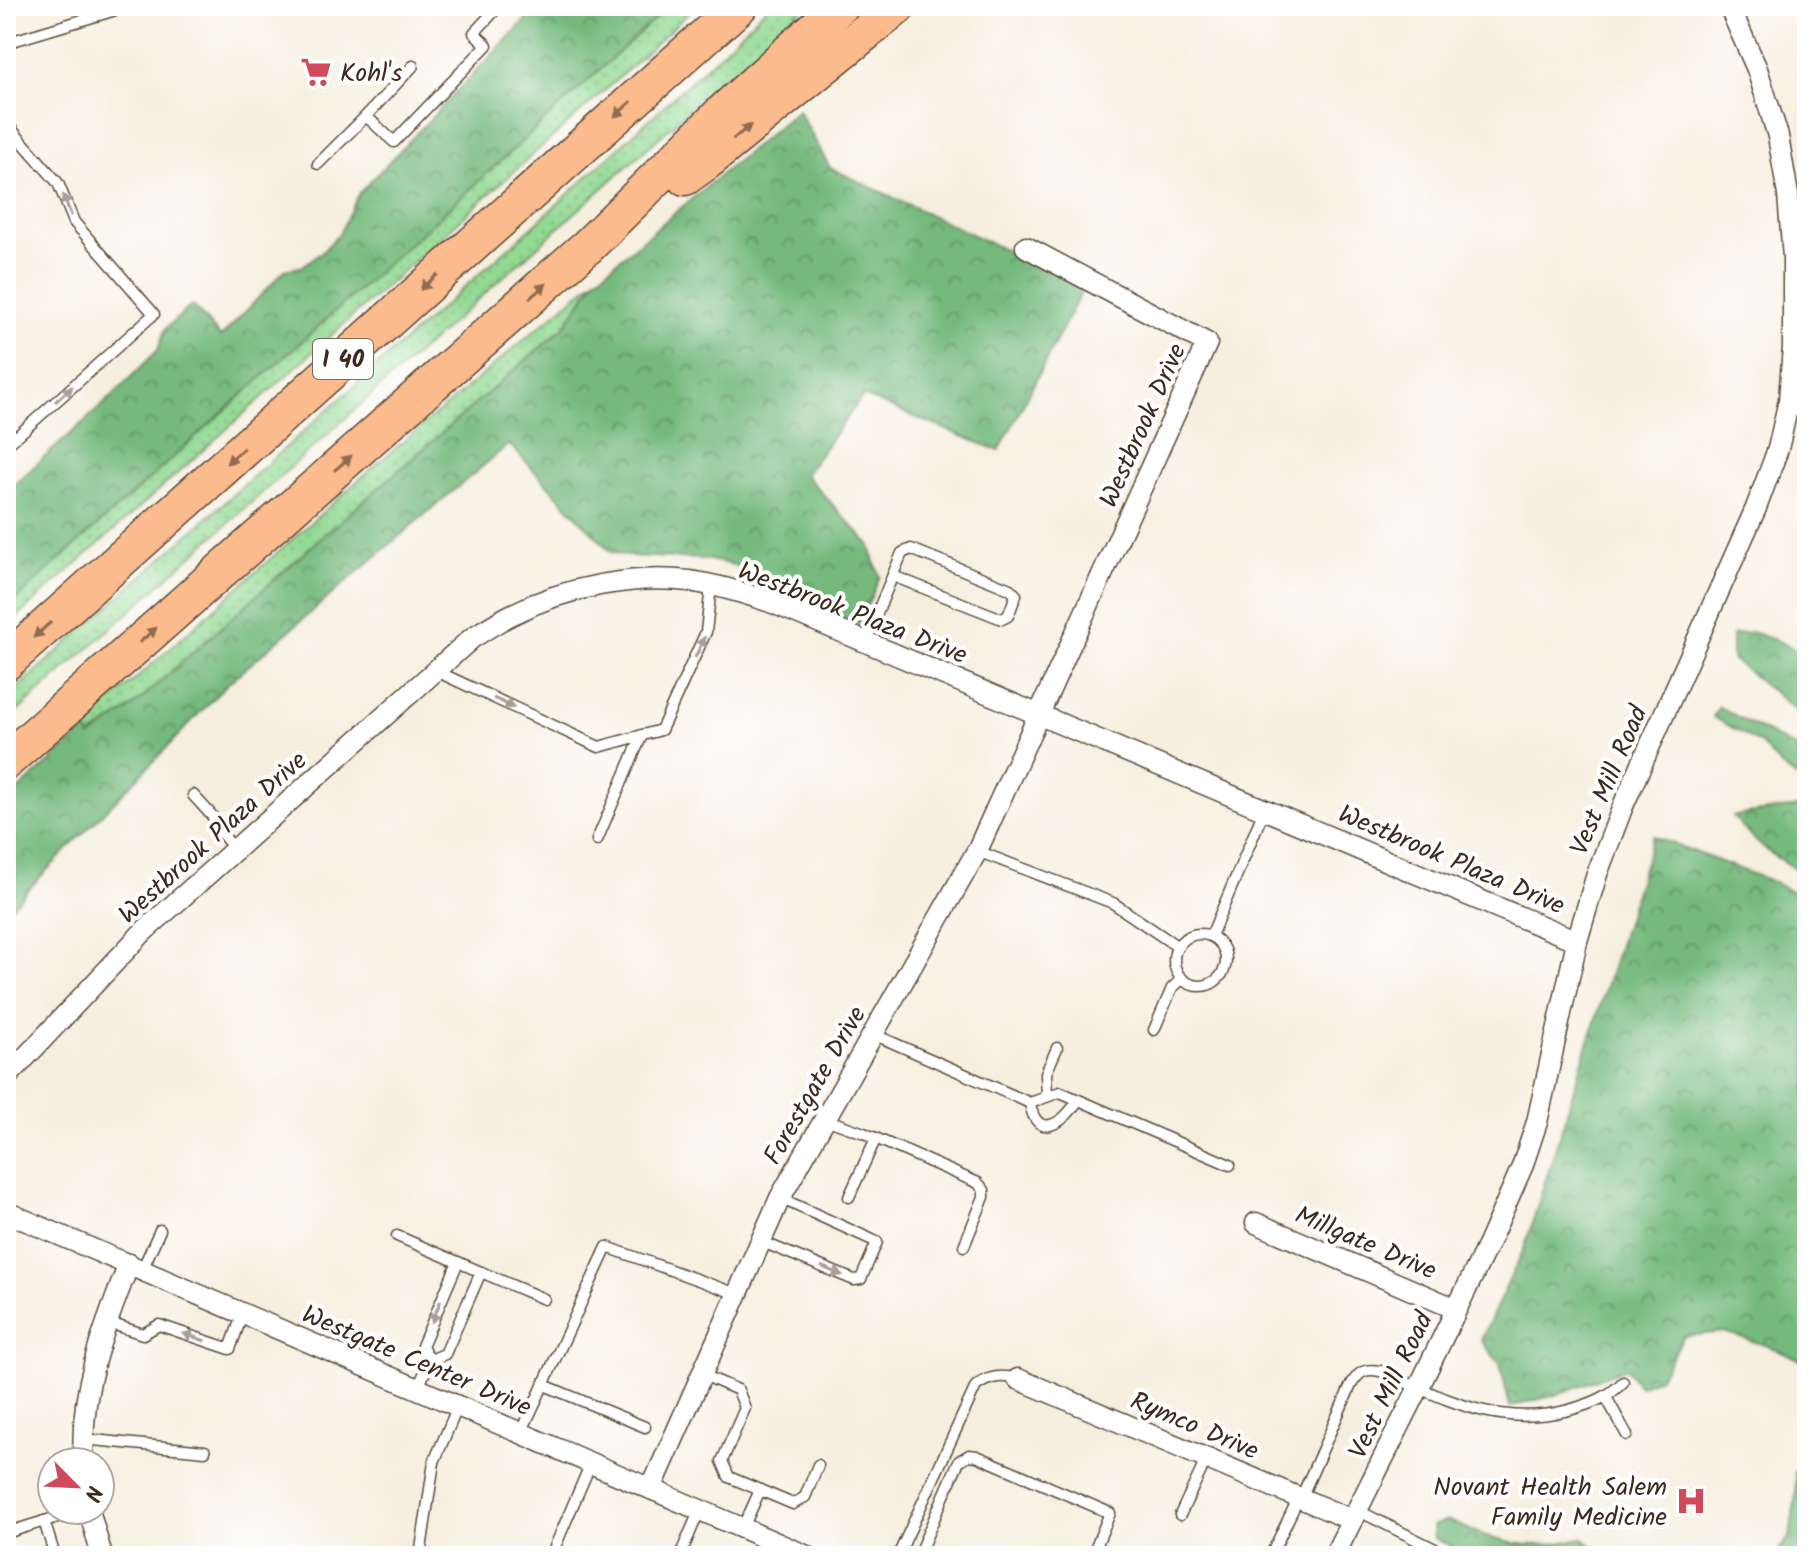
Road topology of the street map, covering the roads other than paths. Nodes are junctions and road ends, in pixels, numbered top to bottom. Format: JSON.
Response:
{"nodes":[{"id":1,"x":129,"y":6,"type":"edge"},
{"id":2,"x":499,"y":6,"type":"edge"},
{"id":3,"x":727,"y":6,"type":"edge"},
{"id":4,"x":739,"y":6,"type":"edge"},
{"id":5,"x":840,"y":6,"type":"edge"},
{"id":6,"x":898,"y":6,"type":"edge"},
{"id":7,"x":1729,"y":6,"type":"edge"},
{"id":8,"x":6,"y":43,"type":"edge"},
{"id":9,"x":681,"y":57,"type":"junction"},
{"id":10,"x":413,"y":66,"type":"dead end"},
{"id":11,"x":366,"y":116,"type":"junction"},
{"id":12,"x":6,"y":123,"type":"edge"},
{"id":13,"x":318,"y":164,"type":"dead end"},
{"id":14,"x":589,"y":245,"type":"junction"},
{"id":15,"x":1026,"y":247,"type":"dead end"},
{"id":16,"x":1800,"y":258,"type":"edge"},
{"id":17,"x":6,"y":446,"type":"edge"},
{"id":18,"x":893,"y":576,"type":"junction"},
{"id":19,"x":711,"y":586,"type":"junction"},
{"id":20,"x":865,"y":642,"type":"junction"},
{"id":21,"x":6,"y":662,"type":"edge"},
{"id":22,"x":434,"y":670,"type":"junction"},
{"id":23,"x":1039,"y":715,"type":"junction"},
{"id":24,"x":642,"y":735,"type":"junction"},
{"id":25,"x":6,"y":761,"type":"edge"},
{"id":26,"x":193,"y":795,"type":"dead end"},
{"id":27,"x":1265,"y":808,"type":"junction"},
{"id":28,"x":597,"y":840,"type":"dead end"},
{"id":29,"x":235,"y":850,"type":"junction"},
{"id":30,"x":977,"y":851,"type":"junction"},
{"id":31,"x":1211,"y":936,"type":"junction"},
{"id":32,"x":1577,"y":941,"type":"junction"},
{"id":33,"x":1178,"y":947,"type":"junction"},
{"id":34,"x":1182,"y":979,"type":"junction"},
{"id":35,"x":1154,"y":1030,"type":"dead end"},
{"id":36,"x":873,"y":1034,"type":"junction"},
{"id":37,"x":1057,"y":1048,"type":"dead end"},
{"id":38,"x":6,"y":1078,"type":"edge"},
{"id":39,"x":1047,"y":1096,"type":"junction"},
{"id":40,"x":1078,"y":1100,"type":"junction"},
{"id":41,"x":1030,"y":1103,"type":"junction"},
{"id":42,"x":825,"y":1119,"type":"junction"},
{"id":43,"x":876,"y":1138,"type":"junction"},
{"id":44,"x":1230,"y":1165,"type":"dead end"},
{"id":45,"x":849,"y":1197,"type":"dead end"},
{"id":46,"x":780,"y":1198,"type":"junction"},
{"id":47,"x":6,"y":1212,"type":"edge"},
{"id":48,"x":1256,"y":1223,"type":"dead end"},
{"id":49,"x":160,"y":1230,"type":"dead end"},
{"id":50,"x":397,"y":1236,"type":"dead end"},
{"id":51,"x":760,"y":1241,"type":"junction"},
{"id":52,"x":964,"y":1246,"type":"dead end"},
{"id":53,"x":458,"y":1262,"type":"junction"},
{"id":54,"x":135,"y":1267,"type":"junction"},
{"id":55,"x":481,"y":1272,"type":"junction"},
{"id":56,"x":737,"y":1294,"type":"junction"},
{"id":57,"x":544,"y":1299,"type":"dead end"},
{"id":58,"x":1456,"y":1309,"type":"junction"},
{"id":59,"x":243,"y":1313,"type":"junction"},
{"id":60,"x":106,"y":1322,"type":"junction"},
{"id":61,"x":430,"y":1360,"type":"junction"},
{"id":62,"x":701,"y":1374,"type":"junction"},
{"id":63,"x":1018,"y":1379,"type":"joint"},
{"id":64,"x":1623,"y":1382,"type":"dead end"},
{"id":65,"x":544,"y":1385,"type":"junction"},
{"id":66,"x":1419,"y":1387,"type":"junction"},
{"id":67,"x":418,"y":1388,"type":"junction"},
{"id":68,"x":1606,"y":1397,"type":"junction"},
{"id":69,"x":458,"y":1406,"type":"junction"},
{"id":70,"x":645,"y":1427,"type":"dead end"},
{"id":71,"x":521,"y":1433,"type":"junction"},
{"id":72,"x":1627,"y":1435,"type":"dead end"},
{"id":73,"x":83,"y":1439,"type":"junction"},
{"id":74,"x":83,"y":1446,"type":"edge"},
{"id":75,"x":205,"y":1451,"type":"dead end"},
{"id":76,"x":1207,"y":1458,"type":"junction"},
{"id":77,"x":591,"y":1463,"type":"junction"},
{"id":78,"x":818,"y":1465,"type":"dead end"},
{"id":79,"x":651,"y":1489,"type":"junction"},
{"id":80,"x":760,"y":1490,"type":"junction"},
{"id":81,"x":1300,"y":1498,"type":"junction"},
{"id":82,"x":700,"y":1509,"type":"junction"},
{"id":83,"x":1180,"y":1515,"type":"dead end"},
{"id":84,"x":1354,"y":1515,"type":"junction"},
{"id":85,"x":36,"y":1524,"type":"edge"},
{"id":86,"x":46,"y":1526,"type":"edge"},
{"id":87,"x":94,"y":1526,"type":"edge"},
{"id":88,"x":743,"y":1528,"type":"junction"},
{"id":89,"x":6,"y":1533,"type":"edge"},
{"id":90,"x":919,"y":1553,"type":"edge"},
{"id":91,"x":1272,"y":1553,"type":"dead end"},
{"id":92,"x":55,"y":1556,"type":"edge"},
{"id":93,"x":102,"y":1556,"type":"edge"},
{"id":94,"x":420,"y":1556,"type":"edge"},
{"id":95,"x":551,"y":1556,"type":"edge"},
{"id":96,"x":680,"y":1556,"type":"edge"},
{"id":97,"x":807,"y":1556,"type":"edge"},
{"id":98,"x":898,"y":1556,"type":"edge"},
{"id":99,"x":936,"y":1556,"type":"edge"},
{"id":100,"x":1092,"y":1556,"type":"edge"},
{"id":101,"x":1334,"y":1556,"type":"edge"},
{"id":102,"x":1449,"y":1556,"type":"edge"}],
"edges":[{"from":1,"to":8,"type":"lane"},
{"from":2,"to":11,"type":"lane"},
{"from":3,"to":9,"type":"highway"},
{"from":4,"to":9,"type":"highway","number":"I 40"},
{"from":5,"to":14,"type":"highway"},
{"from":14,"to":6,"type":"highway","one_way":true},
{"from":7,"to":16,"type":"street","name":"Vest Mill Road"},
{"from":9,"to":21,"type":"highway","number":"I 40","one_way":true},
{"from":10,"to":11,"type":"lane"},
{"from":11,"to":13,"type":"lane"},
{"from":17,"to":12,"type":"lane","one_way":true},
{"from":25,"to":14,"type":"highway","one_way":true},
{"from":15,"to":23,"type":"street","name":"Westbrook Drive"},
{"from":16,"to":32,"type":"street","name":"Vest Mill Road"},
{"from":18,"to":18,"type":"lane"},
{"from":18,"to":20,"type":"lane"},
{"from":19,"to":20,"type":"street","name":"Westbrook Plaza Drive"},
{"from":19,"to":22,"type":"street","name":"Westbrook Plaza Drive"},
{"from":24,"to":19,"type":"lane","one_way":true},
{"from":20,"to":23,"type":"street","name":"Westbrook Plaza Drive"},
{"from":22,"to":24,"type":"lane","one_way":true},
{"from":22,"to":29,"type":"street","name":"Westbrook Plaza Drive"},
{"from":23,"to":27,"type":"street","name":"Westbrook Plaza Drive"},
{"from":23,"to":30,"type":"street","name":"Forestgate Drive"},
{"from":24,"to":28,"type":"lane"},
{"from":26,"to":29,"type":"lane"},
{"from":27,"to":31,"type":"lane"},
{"from":27,"to":32,"type":"street","name":"Westbrook Plaza Drive"},
{"from":29,"to":38,"type":"street","name":"Westbrook Plaza Drive"},
{"from":30,"to":33,"type":"lane"},
{"from":30,"to":36,"type":"street","name":"Forestgate Drive"},
{"from":31,"to":33,"type":"lane"},
{"from":31,"to":34,"type":"lane"},
{"from":32,"to":58,"type":"street","name":"Vest Mill Road"},
{"from":33,"to":34,"type":"lane"},
{"from":34,"to":35,"type":"lane"},
{"from":36,"to":41,"type":"lane"},
{"from":36,"to":42,"type":"street","name":"Forestgate Drive"},
{"from":37,"to":39,"type":"lane"},
{"from":39,"to":40,"type":"lane"},
{"from":39,"to":41,"type":"lane"},
{"from":40,"to":41,"type":"lane"},
{"from":40,"to":44,"type":"lane"},
{"from":42,"to":43,"type":"lane"},
{"from":42,"to":46,"type":"street","name":"Forestgate Drive"},
{"from":43,"to":45,"type":"lane"},
{"from":43,"to":52,"type":"lane"},
{"from":46,"to":51,"type":"street","name":"Forestgate Drive"},
{"from":51,"to":46,"type":"lane","one_way":true},
{"from":47,"to":54,"type":"street","name":"Westgate Center Drive"},
{"from":48,"to":58,"type":"street","name":"Millgate Drive"},
{"from":49,"to":54,"type":"lane"},
{"from":50,"to":53,"type":"lane"},
{"from":51,"to":56,"type":"street","name":"Forestgate Drive"},
{"from":53,"to":55,"type":"lane"},
{"from":53,"to":61,"type":"lane","one_way":true},
{"from":54,"to":59,"type":"street","name":"Westgate Center Drive"},
{"from":54,"to":60,"type":"street"},
{"from":55,"to":57,"type":"lane"},
{"from":55,"to":61,"type":"lane"},
{"from":56,"to":62,"type":"street","name":"Forestgate Drive"},
{"from":56,"to":65,"type":"lane"},
{"from":58,"to":66,"type":"street","name":"Vest Mill Road"},
{"from":59,"to":60,"type":"lane","one_way":true},
{"from":59,"to":67,"type":"street","name":"Westgate Center Drive"},
{"from":60,"to":73,"type":"street"},
{"from":61,"to":67,"type":"lane"},
{"from":62,"to":79,"type":"street","name":"Forestgate Drive"},
{"from":62,"to":80,"type":"lane"},
{"from":63,"to":76,"type":"street","name":"Rymco Drive"},
{"from":63,"to":98,"type":"lane"},
{"from":64,"to":68,"type":"lane"},
{"from":65,"to":70,"type":"lane"},
{"from":65,"to":71,"type":"lane"},
{"from":66,"to":68,"type":"lane"},
{"from":66,"to":81,"type":"lane"},
{"from":66,"to":84,"type":"street","name":"Vest Mill Road"},
{"from":67,"to":69,"type":"street","name":"Westgate Center Drive"},
{"from":68,"to":72,"type":"lane"},
{"from":69,"to":71,"type":"street","name":"Westgate Center Drive"},
{"from":69,"to":94,"type":"lane"},
{"from":71,"to":77,"type":"street","name":"Westgate Center Drive"},
{"from":73,"to":74,"type":"street"},
{"from":73,"to":75,"type":"lane"},
{"from":76,"to":81,"type":"street","name":"Rymco Drive"},
{"from":76,"to":83,"type":"lane"},
{"from":77,"to":79,"type":"street","name":"Westgate Center Drive"},
{"from":77,"to":95,"type":"lane"},
{"from":78,"to":80,"type":"lane"},
{"from":79,"to":82,"type":"street","name":"Westgate Center Drive"},
{"from":80,"to":88,"type":"lane"},
{"from":81,"to":84,"type":"street","name":"Rymco Drive"},
{"from":81,"to":91,"type":"lane"},
{"from":82,"to":88,"type":"street","name":"Westgate Center Drive"},
{"from":82,"to":96,"type":"lane"},
{"from":84,"to":101,"type":"street","name":"Vest Mill Road"},
{"from":84,"to":102,"type":"lane"},
{"from":85,"to":89,"type":"lane"},
{"from":86,"to":92,"type":"lane"},
{"from":87,"to":93,"type":"street"},
{"from":88,"to":97,"type":"street","name":"Westgate Center Drive"},
{"from":90,"to":99,"type":"lane"},
{"from":90,"to":100,"type":"lane"}]}
